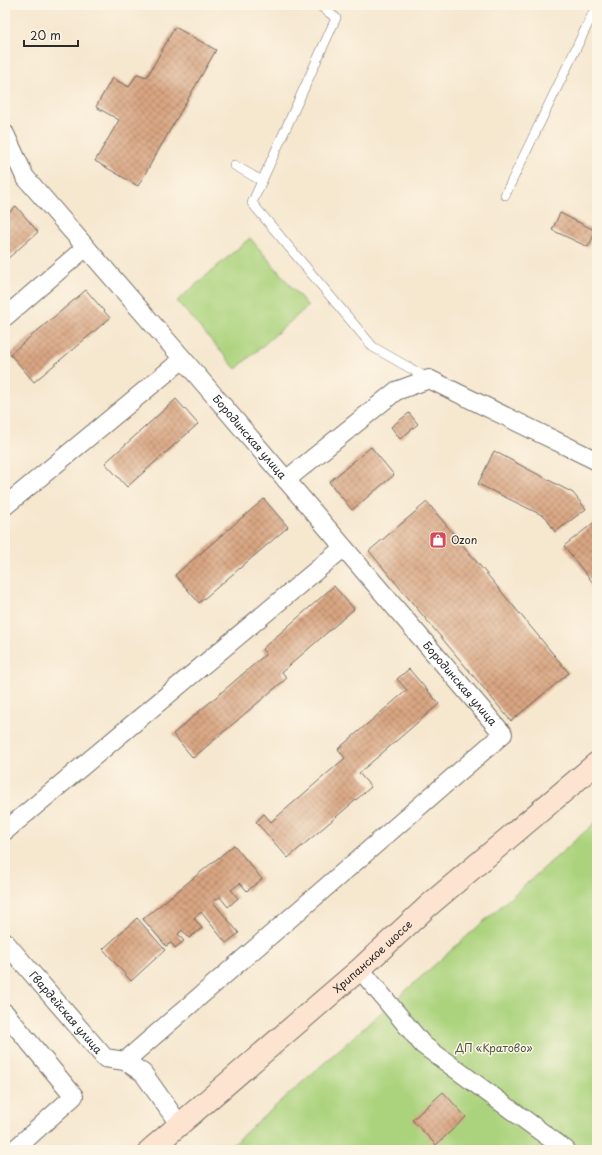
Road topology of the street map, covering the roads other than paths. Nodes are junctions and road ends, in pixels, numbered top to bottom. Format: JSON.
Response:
{"nodes":[{"id":1,"x":319,"y":5,"type":"edge"},
{"id":2,"x":597,"y":5,"type":"edge"},
{"id":3,"x":5,"y":134,"type":"edge"},
{"id":4,"x":234,"y":165,"type":"dead end"},
{"id":5,"x":262,"y":181,"type":"junction"},
{"id":6,"x":505,"y":195,"type":"dead end"},
{"id":7,"x":85,"y":248,"type":"junction"},
{"id":8,"x":5,"y":317,"type":"edge"},
{"id":9,"x":183,"y":359,"type":"junction"},
{"id":10,"x":429,"y":379,"type":"junction"},
{"id":11,"x":597,"y":461,"type":"edge"},
{"id":12,"x":286,"y":480,"type":"junction"},
{"id":13,"x":5,"y":506,"type":"edge"},
{"id":14,"x":343,"y":548,"type":"junction"},
{"id":15,"x":597,"y":763,"type":"edge"},
{"id":16,"x":5,"y":831,"type":"edge"},
{"id":17,"x":5,"y":942,"type":"edge"},
{"id":18,"x":360,"y":969,"type":"junction"},
{"id":19,"x":5,"y":1013,"type":"edge"},
{"id":20,"x":125,"y":1061,"type":"junction"},
{"id":21,"x":180,"y":1124,"type":"junction"},
{"id":22,"x":14,"y":1150,"type":"edge"},
{"id":23,"x":150,"y":1150,"type":"edge"},
{"id":24,"x":566,"y":1150,"type":"edge"}],
"edges":[{"from":1,"to":5,"type":"lane"},
{"from":2,"to":6,"type":"lane"},
{"from":3,"to":7,"type":"street","name":"Бородинская улица"},
{"from":4,"to":5,"type":"lane"},
{"from":5,"to":10,"type":"lane"},
{"from":7,"to":8,"type":"street"},
{"from":7,"to":9,"type":"street","name":"Бородинская улица"},
{"from":9,"to":12,"type":"street","name":"Бородинская улица"},
{"from":9,"to":13,"type":"street"},
{"from":10,"to":11,"type":"street"},
{"from":10,"to":12,"type":"street"},
{"from":12,"to":14,"type":"street","name":"Бородинская улица"},
{"from":14,"to":16,"type":"street"},
{"from":14,"to":20,"type":"street","name":"Бородинская улица"},
{"from":15,"to":18,"type":"main road","name":"Хрипанское шоссе"},
{"from":17,"to":20,"type":"street","name":"Гвардейская улица"},
{"from":18,"to":21,"type":"main road","name":"Хрипанское шоссе"},
{"from":18,"to":24,"type":"street"},
{"from":19,"to":22,"type":"street"},
{"from":20,"to":21,"type":"street","name":"Гвардейская улица"},
{"from":21,"to":23,"type":"main road","name":"Хрипанское шоссе"}]}
